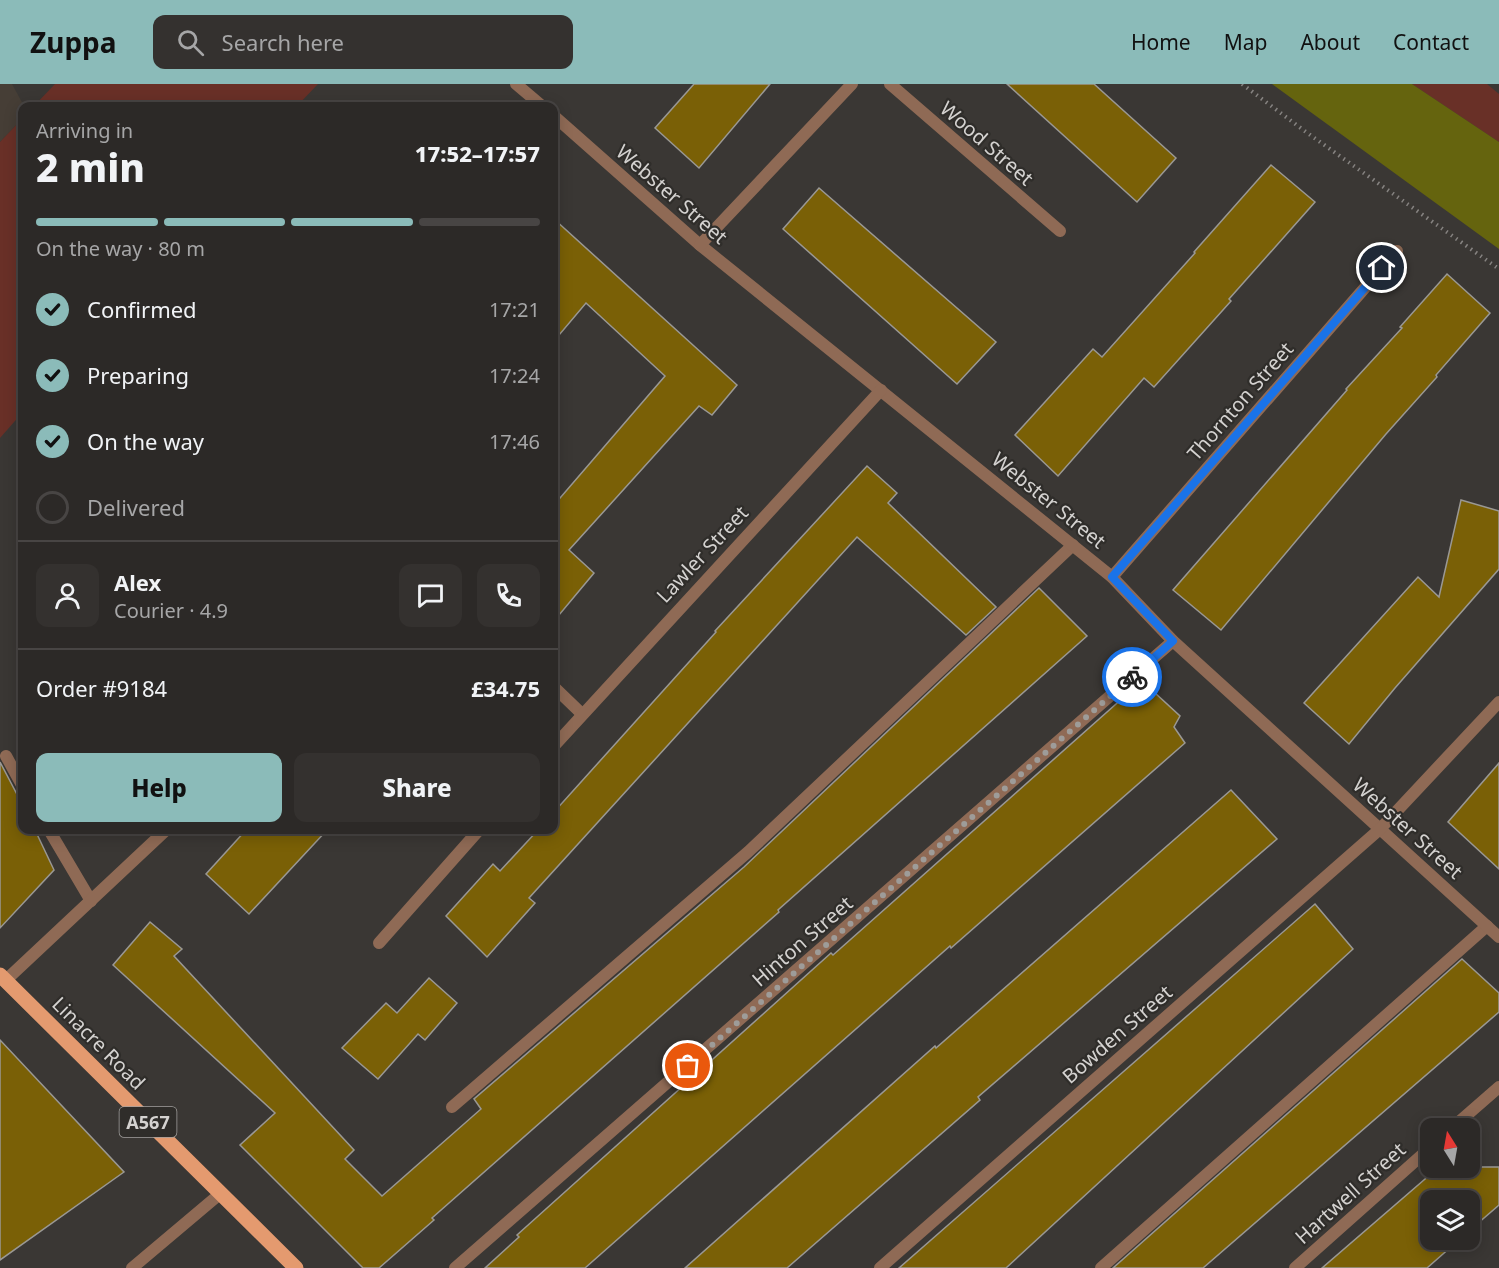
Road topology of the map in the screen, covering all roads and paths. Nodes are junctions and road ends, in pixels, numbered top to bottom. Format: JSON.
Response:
{"nodes":[{"id":1,"x":516,"y":84,"type":"edge"},
{"id":2,"x":852,"y":84,"type":"edge"},
{"id":3,"x":890,"y":84,"type":"edge"},
{"id":4,"x":1242,"y":84,"type":"edge"},
{"id":5,"x":537,"y":102,"type":"edge"},
{"id":6,"x":558,"y":120,"type":"edge"},
{"id":7,"x":1060,"y":231,"type":"dead end"},
{"id":8,"x":700,"y":245,"type":"junction"},
{"id":9,"x":1397,"y":251,"type":"dead end"},
{"id":10,"x":1499,"y":269,"type":"edge"},
{"id":11,"x":881,"y":390,"type":"junction"},
{"id":12,"x":1073,"y":545,"type":"junction"},
{"id":13,"x":1112,"y":577,"type":"junction"},
{"id":14,"x":1173,"y":641,"type":"junction"},
{"id":15,"x":558,"y":691,"type":"edge"},
{"id":16,"x":1499,"y":702,"type":"edge"},
{"id":17,"x":582,"y":714,"type":"junction"},
{"id":18,"x":558,"y":741,"type":"edge"},
{"id":19,"x":6,"y":756,"type":"dead end"},
{"id":20,"x":18,"y":777,"type":"edge"},
{"id":21,"x":1380,"y":829,"type":"junction"},
{"id":22,"x":51,"y":834,"type":"edge"},
{"id":23,"x":162,"y":834,"type":"edge"},
{"id":24,"x":475,"y":834,"type":"edge"},
{"id":25,"x":91,"y":901,"type":"junction"},
{"id":26,"x":1487,"y":926,"type":"junction"},
{"id":27,"x":1499,"y":937,"type":"edge"},
{"id":28,"x":379,"y":943,"type":"dead end"},
{"id":29,"x":3,"y":978,"type":"edge"},
{"id":30,"x":1499,"y":1087,"type":"edge"},
{"id":31,"x":452,"y":1107,"type":"dead end"},
{"id":32,"x":1463,"y":1118,"type":"edge"},
{"id":33,"x":1420,"y":1157,"type":"edge"},
{"id":34,"x":221,"y":1193,"type":"junction"},
{"id":35,"x":132,"y":1268,"type":"edge"},
{"id":36,"x":296,"y":1268,"type":"edge"},
{"id":37,"x":455,"y":1268,"type":"edge"},
{"id":38,"x":880,"y":1268,"type":"edge"},
{"id":39,"x":1101,"y":1268,"type":"edge"},
{"id":40,"x":1294,"y":1268,"type":"edge"}],
"edges":[{"from":1,"to":5,"type":"street"},
{"from":2,"to":8,"type":"street"},
{"from":3,"to":7,"type":"street","name":"Wood Street"},
{"from":4,"to":10,"type":"path"},
{"from":6,"to":8,"type":"street","name":"Webster Street"},
{"from":8,"to":11,"type":"street","name":"Webster Street"},
{"from":9,"to":13,"type":"street","name":"Thornton Street"},
{"from":11,"to":12,"type":"street","name":"Webster Street"},
{"from":11,"to":17,"type":"street","name":"Lawler Street"},
{"from":12,"to":13,"type":"street","name":"Webster Street"},
{"from":12,"to":31,"type":"street"},
{"from":13,"to":14,"type":"street","name":"Webster Street"},
{"from":14,"to":21,"type":"street","name":"Webster Street"},
{"from":14,"to":37,"type":"street","name":"Hinton Street"},
{"from":15,"to":17,"type":"street"},
{"from":16,"to":21,"type":"street","name":"Bowden Street"},
{"from":17,"to":18,"type":"street","name":"Lawler Street"},
{"from":19,"to":20,"type":"street"},
{"from":21,"to":26,"type":"street","name":"Webster Street"},
{"from":21,"to":38,"type":"street","name":"Bowden Street"},
{"from":22,"to":25,"type":"street"},
{"from":23,"to":25,"type":"street"},
{"from":24,"to":28,"type":"street"},
{"from":25,"to":29,"type":"street"},
{"from":26,"to":27,"type":"street","name":"Webster Street"},
{"from":26,"to":39,"type":"street"},
{"from":29,"to":34,"type":"main road","name":"Linacre Road","number":"A567"},
{"from":30,"to":32,"type":"street"},
{"from":33,"to":40,"type":"street","name":"Hartwell Street"},
{"from":34,"to":35,"type":"street"},
{"from":34,"to":36,"type":"main road","name":"Linacre Road","number":"A567"}]}
